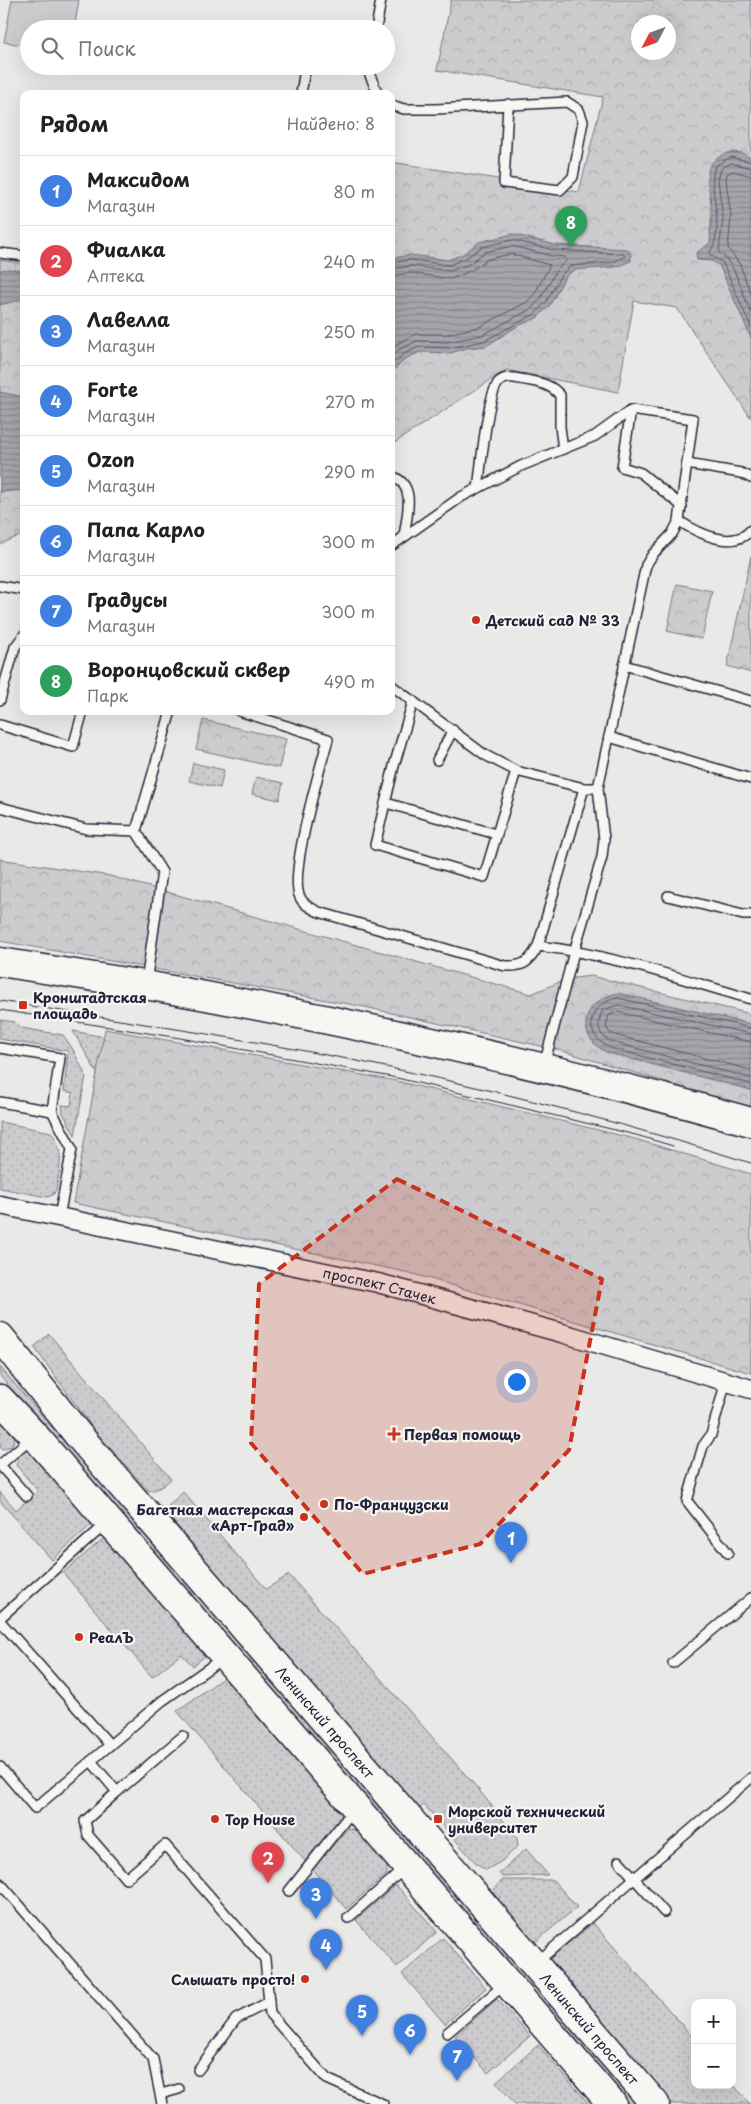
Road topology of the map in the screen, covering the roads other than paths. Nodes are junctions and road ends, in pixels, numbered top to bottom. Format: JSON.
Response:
{"nodes":[{"id":1,"x":381,"y":0,"type":"edge"},
{"id":2,"x":378,"y":20,"type":"edge"},
{"id":3,"x":304,"y":75,"type":"edge"},
{"id":4,"x":370,"y":75,"type":"edge"},
{"id":5,"x":302,"y":90,"type":"edge"},
{"id":6,"x":376,"y":90,"type":"edge"},
{"id":7,"x":508,"y":104,"type":"junction"},
{"id":8,"x":395,"y":106,"type":"edge"},
{"id":9,"x":0,"y":253,"type":"edge"},
{"id":10,"x":20,"y":256,"type":"edge"},
{"id":11,"x":631,"y":410,"type":"junction"},
{"id":12,"x":563,"y":449,"type":"junction"},
{"id":13,"x":687,"y":464,"type":"junction"},
{"id":14,"x":395,"y":477,"type":"edge"},
{"id":15,"x":751,"y":478,"type":"edge"},
{"id":16,"x":478,"y":488,"type":"junction"},
{"id":17,"x":682,"y":506,"type":"junction"},
{"id":18,"x":679,"y":520,"type":"junction"},
{"id":19,"x":751,"y":530,"type":"edge"},
{"id":20,"x":404,"y":537,"type":"junction"},
{"id":21,"x":395,"y":543,"type":"edge"},
{"id":22,"x":0,"y":586,"type":"edge"},
{"id":23,"x":20,"y":589,"type":"edge"},
{"id":24,"x":20,"y":640,"type":"edge"},
{"id":25,"x":624,"y":666,"type":"junction"},
{"id":26,"x":395,"y":689,"type":"edge"},
{"id":27,"x":0,"y":700,"type":"edge"},
{"id":28,"x":413,"y":701,"type":"junction"},
{"id":29,"x":751,"y":701,"type":"edge"},
{"id":30,"x":82,"y":715,"type":"edge"},
{"id":31,"x":170,"y":715,"type":"edge"},
{"id":32,"x":252,"y":715,"type":"edge"},
{"id":33,"x":0,"y":725,"type":"edge"},
{"id":34,"x":453,"y":730,"type":"junction"},
{"id":35,"x":609,"y":737,"type":"junction"},
{"id":36,"x":437,"y":760,"type":"dead end"},
{"id":37,"x":516,"y":771,"type":"junction"},
{"id":38,"x":751,"y":779,"type":"edge"},
{"id":39,"x":584,"y":788,"type":"junction"},
{"id":40,"x":598,"y":788,"type":"junction"},
{"id":41,"x":386,"y":803,"type":"junction"},
{"id":42,"x":0,"y":807,"type":"edge"},
{"id":43,"x":136,"y":831,"type":"junction"},
{"id":44,"x":496,"y":834,"type":"junction"},
{"id":45,"x":668,"y":896,"type":"dead end"},
{"id":46,"x":751,"y":916,"type":"edge"},
{"id":47,"x":538,"y":946,"type":"junction"},
{"id":48,"x":574,"y":952,"type":"junction"},
{"id":49,"x":0,"y":962,"type":"edge"},
{"id":50,"x":0,"y":979,"type":"edge"},
{"id":51,"x":145,"y":985,"type":"junction"},
{"id":52,"x":751,"y":999,"type":"edge"},
{"id":53,"x":0,"y":1048,"type":"edge"},
{"id":54,"x":544,"y":1067,"type":"junction"},
{"id":55,"x":0,"y":1102,"type":"edge"},
{"id":56,"x":52,"y":1111,"type":"junction"},
{"id":57,"x":751,"y":1122,"type":"edge"},
{"id":58,"x":751,"y":1139,"type":"edge"},
{"id":59,"x":0,"y":1205,"type":"edge"},
{"id":60,"x":59,"y":1216,"type":"junction"},
{"id":61,"x":0,"y":1337,"type":"edge"},
{"id":62,"x":726,"y":1381,"type":"junction"},
{"id":63,"x":751,"y":1389,"type":"edge"},
{"id":64,"x":0,"y":1399,"type":"edge"},
{"id":65,"x":34,"y":1435,"type":"junction"},
{"id":66,"x":0,"y":1465,"type":"edge"},
{"id":67,"x":28,"y":1496,"type":"dead end"},
{"id":68,"x":109,"y":1521,"type":"junction"},
{"id":69,"x":728,"y":1552,"type":"dead end"},
{"id":70,"x":751,"y":1598,"type":"edge"},
{"id":71,"x":0,"y":1619,"type":"edge"},
{"id":72,"x":225,"y":1656,"type":"junction"},
{"id":73,"x":673,"y":1663,"type":"dead end"},
{"id":74,"x":183,"y":1736,"type":"dead end"},
{"id":75,"x":110,"y":1745,"type":"junction"},
{"id":76,"x":90,"y":1761,"type":"junction"},
{"id":77,"x":0,"y":1767,"type":"edge"},
{"id":78,"x":751,"y":1778,"type":"edge"},
{"id":79,"x":117,"y":1792,"type":"junction"},
{"id":80,"x":356,"y":1807,"type":"junction"},
{"id":81,"x":620,"y":1861,"type":"dead end"},
{"id":82,"x":407,"y":1866,"type":"junction"},
{"id":83,"x":635,"y":1879,"type":"junction"},
{"id":84,"x":0,"y":1883,"type":"edge"},
{"id":85,"x":289,"y":1891,"type":"dead end"},
{"id":86,"x":664,"y":1912,"type":"dead end"},
{"id":87,"x":348,"y":1918,"type":"dead end"},
{"id":88,"x":534,"y":1964,"type":"junction"},
{"id":89,"x":507,"y":1982,"type":"junction"},
{"id":90,"x":269,"y":2002,"type":"junction"},
{"id":91,"x":447,"y":2033,"type":"dead end"},
{"id":92,"x":198,"y":2070,"type":"dead end"},
{"id":93,"x":179,"y":2089,"type":"dead end"},
{"id":94,"x":161,"y":2094,"type":"junction"},
{"id":95,"x":162,"y":2104,"type":"edge"},
{"id":96,"x":383,"y":2104,"type":"edge"},
{"id":97,"x":612,"y":2104,"type":"edge"},
{"id":98,"x":655,"y":2104,"type":"edge"}],
"edges":[{"from":1,"to":2,"type":"lane"},
{"from":3,"to":5,"type":"lane"},
{"from":4,"to":6,"type":"lane"},
{"from":7,"to":7,"type":"lane"},
{"from":7,"to":8,"type":"lane"},
{"from":9,"to":10,"type":"lane"},
{"from":11,"to":12,"type":"lane"},
{"from":11,"to":13,"type":"lane"},
{"from":11,"to":17,"type":"lane"},
{"from":12,"to":16,"type":"lane"},
{"from":12,"to":16,"type":"lane"},
{"from":13,"to":15,"type":"lane"},
{"from":13,"to":17,"type":"lane"},
{"from":14,"to":20,"type":"lane"},
{"from":16,"to":20,"type":"lane"},
{"from":17,"to":18,"type":"lane"},
{"from":18,"to":19,"type":"lane"},
{"from":18,"to":25,"type":"lane"},
{"from":20,"to":21,"type":"lane"},
{"from":22,"to":23,"type":"lane"},
{"from":24,"to":27,"type":"lane"},
{"from":25,"to":29,"type":"lane"},
{"from":25,"to":35,"type":"lane"},
{"from":26,"to":28,"type":"lane"},
{"from":28,"to":34,"type":"lane"},
{"from":28,"to":41,"type":"lane"},
{"from":30,"to":33,"type":"lane"},
{"from":31,"to":43,"type":"lane"},
{"from":32,"to":47,"type":"lane"},
{"from":34,"to":36,"type":"lane"},
{"from":34,"to":37,"type":"lane"},
{"from":35,"to":38,"type":"lane"},
{"from":35,"to":40,"type":"lane"},
{"from":37,"to":39,"type":"lane"},
{"from":37,"to":44,"type":"lane"},
{"from":39,"to":40,"type":"lane"},
{"from":39,"to":47,"type":"lane"},
{"from":40,"to":48,"type":"lane"},
{"from":41,"to":44,"type":"lane"},
{"from":41,"to":44,"type":"lane"},
{"from":42,"to":43,"type":"lane"},
{"from":43,"to":51,"type":"lane"},
{"from":45,"to":46,"type":"lane"},
{"from":47,"to":48,"type":"lane"},
{"from":48,"to":52,"type":"lane"},
{"from":48,"to":54,"type":"lane"},
{"from":49,"to":51,"type":"main road"},
{"from":50,"to":58,"type":"main road"},
{"from":51,"to":54,"type":"main road"},
{"from":53,"to":56,"type":"lane"},
{"from":54,"to":57,"type":"main road"},
{"from":55,"to":56,"type":"lane"},
{"from":56,"to":60,"type":"lane"},
{"from":59,"to":60,"type":"street","name":"проспект Стачек"},
{"from":60,"to":62,"type":"street","name":"проспект Стачек"},
{"from":61,"to":88,"type":"main road","name":"Ленинский проспект"},
{"from":62,"to":63,"type":"street","name":"проспект Стачек"},
{"from":62,"to":69,"type":"lane"},
{"from":64,"to":65,"type":"main road"},
{"from":65,"to":66,"type":"lane"},
{"from":65,"to":68,"type":"main road"},
{"from":66,"to":67,"type":"lane"},
{"from":68,"to":71,"type":"lane"},
{"from":68,"to":72,"type":"main road"},
{"from":70,"to":73,"type":"lane"},
{"from":71,"to":75,"type":"lane"},
{"from":72,"to":75,"type":"lane"},
{"from":72,"to":80,"type":"main road"},
{"from":74,"to":79,"type":"lane"},
{"from":75,"to":76,"type":"lane"},
{"from":76,"to":77,"type":"lane"},
{"from":76,"to":79,"type":"lane"},
{"from":78,"to":83,"type":"lane"},
{"from":79,"to":90,"type":"lane"},
{"from":80,"to":82,"type":"main road"},
{"from":80,"to":85,"type":"lane"},
{"from":81,"to":83,"type":"lane"},
{"from":82,"to":87,"type":"lane"},
{"from":82,"to":89,"type":"main road"},
{"from":83,"to":86,"type":"lane"},
{"from":83,"to":88,"type":"lane"},
{"from":84,"to":94,"type":"lane"},
{"from":88,"to":98,"type":"main road","name":"Ленинский проспект"},
{"from":89,"to":91,"type":"lane"},
{"from":89,"to":97,"type":"main road"},
{"from":90,"to":92,"type":"lane"},
{"from":90,"to":96,"type":"lane"},
{"from":93,"to":94,"type":"lane"},
{"from":94,"to":95,"type":"lane"}]}
